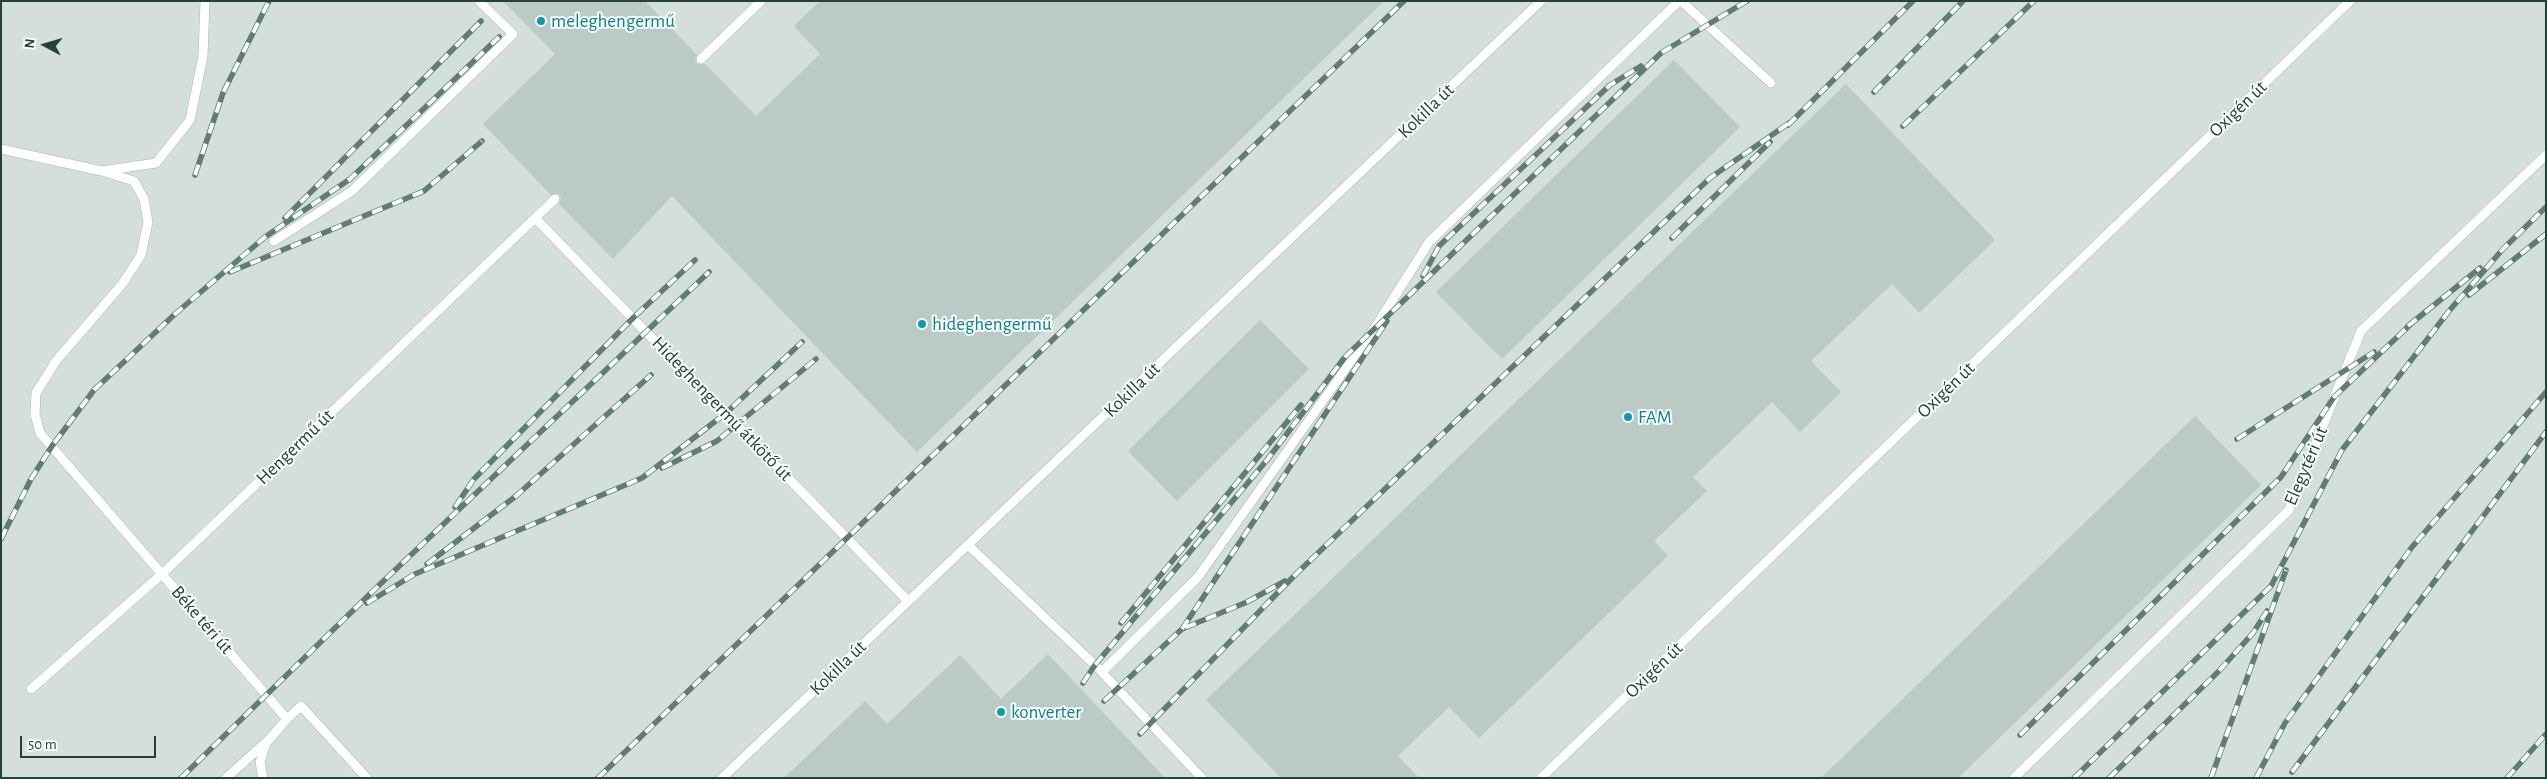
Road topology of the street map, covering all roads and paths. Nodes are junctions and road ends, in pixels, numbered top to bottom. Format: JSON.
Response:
{"nodes":[{"id":1,"x":205,"y":1,"type":"edge"},
{"id":2,"x":479,"y":1,"type":"edge"},
{"id":3,"x":761,"y":1,"type":"edge"},
{"id":4,"x":1541,"y":1,"type":"edge"},
{"id":5,"x":1680,"y":1,"type":"edge"},
{"id":6,"x":2350,"y":1,"type":"edge"},
{"id":7,"x":701,"y":59,"type":"dead end"},
{"id":8,"x":1771,"y":83,"type":"dead end"},
{"id":9,"x":1,"y":149,"type":"edge"},
{"id":10,"x":2546,"y":155,"type":"edge"},
{"id":11,"x":102,"y":171,"type":"junction"},
{"id":12,"x":555,"y":199,"type":"dead end"},
{"id":13,"x":535,"y":218,"type":"junction"},
{"id":14,"x":274,"y":241,"type":"dead end"},
{"id":15,"x":968,"y":545,"type":"junction"},
{"id":16,"x":162,"y":574,"type":"junction"},
{"id":17,"x":908,"y":601,"type":"junction"},
{"id":18,"x":1102,"y":672,"type":"junction"},
{"id":19,"x":31,"y":689,"type":"dead end"},
{"id":20,"x":287,"y":719,"type":"junction"},
{"id":21,"x":266,"y":743,"type":"junction"},
{"id":22,"x":226,"y":778,"type":"edge"},
{"id":23,"x":263,"y":778,"type":"edge"},
{"id":24,"x":367,"y":778,"type":"edge"},
{"id":25,"x":722,"y":778,"type":"edge"},
{"id":26,"x":1202,"y":778,"type":"edge"},
{"id":27,"x":1541,"y":778,"type":"edge"},
{"id":28,"x":2014,"y":778,"type":"edge"}],
"edges":[{"from":1,"to":11,"type":"lane"},
{"from":2,"to":14,"type":"lane"},
{"from":3,"to":7,"type":"lane"},
{"from":4,"to":15,"type":"lane","name":"Kokilla út"},
{"from":5,"to":8,"type":"lane"},
{"from":5,"to":18,"type":"lane"},
{"from":6,"to":27,"type":"lane","name":"Oxigén út"},
{"from":9,"to":11,"type":"lane"},
{"from":10,"to":28,"type":"lane","name":"Elegytéri út"},
{"from":11,"to":16,"type":"lane","name":"Béke téri út"},
{"from":12,"to":13,"type":"lane","name":"Hengermű út"},
{"from":13,"to":16,"type":"lane","name":"Hengermű út"},
{"from":13,"to":17,"type":"lane","name":"Hideghengermű átkötő út"},
{"from":15,"to":17,"type":"lane","name":"Kokilla út"},
{"from":15,"to":18,"type":"lane"},
{"from":16,"to":19,"type":"lane","name":"Hengermű út"},
{"from":16,"to":20,"type":"lane","name":"Béke téri út"},
{"from":17,"to":25,"type":"lane","name":"Kokilla út"},
{"from":18,"to":26,"type":"lane"},
{"from":20,"to":21,"type":"lane"},
{"from":20,"to":24,"type":"lane"},
{"from":21,"to":22,"type":"lane"},
{"from":21,"to":23,"type":"lane"}]}
